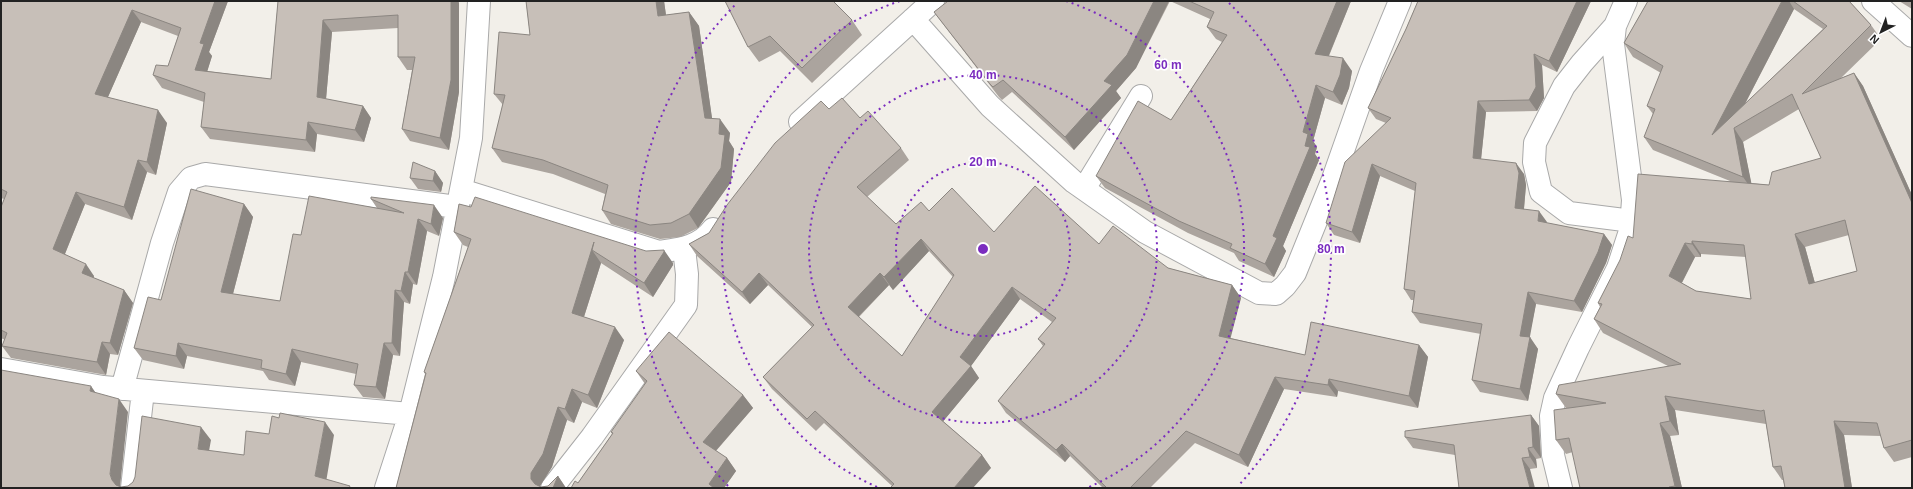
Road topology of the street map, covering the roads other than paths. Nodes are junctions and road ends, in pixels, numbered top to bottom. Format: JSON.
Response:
{"nodes":[{"id":1,"x":479,"y":1,"type":"edge"},
{"id":2,"x":933,"y":1,"type":"edge"},
{"id":3,"x":1400,"y":1,"type":"edge"},
{"id":4,"x":1626,"y":1,"type":"edge"},
{"id":5,"x":1872,"y":1,"type":"edge"},
{"id":6,"x":913,"y":19,"type":"junction"},
{"id":7,"x":1615,"y":26,"type":"junction"},
{"id":8,"x":1912,"y":36,"type":"edge"},
{"id":9,"x":1141,"y":96,"type":"dead end"},
{"id":10,"x":784,"y":138,"type":"edge"},
{"id":11,"x":1084,"y":189,"type":"junction"},
{"id":12,"x":459,"y":198,"type":"junction"},
{"id":13,"x":725,"y":210,"type":"edge"},
{"id":14,"x":1632,"y":221,"type":"junction"},
{"id":15,"x":684,"y":249,"type":"junction"},
{"id":16,"x":1,"y":369,"type":"edge"},
{"id":17,"x":132,"y":390,"type":"junction"},
{"id":18,"x":410,"y":414,"type":"junction"},
{"id":19,"x":132,"y":488,"type":"edge"},
{"id":20,"x":386,"y":488,"type":"edge"},
{"id":21,"x":552,"y":488,"type":"edge"},
{"id":22,"x":1562,"y":488,"type":"edge"}],
"edges":[{"from":1,"to":12,"type":"street"},
{"from":2,"to":6,"type":"street"},
{"from":3,"to":11,"type":"street"},
{"from":4,"to":7,"type":"street"},
{"from":5,"to":8,"type":"street"},
{"from":6,"to":10,"type":"street"},
{"from":6,"to":11,"type":"street"},
{"from":7,"to":14,"type":"street"},
{"from":7,"to":14,"type":"street"},
{"from":9,"to":11,"type":"street"},
{"from":12,"to":15,"type":"street"},
{"from":12,"to":17,"type":"street"},
{"from":12,"to":18,"type":"street"},
{"from":13,"to":15,"type":"street"},
{"from":14,"to":22,"type":"street"},
{"from":15,"to":21,"type":"street"},
{"from":16,"to":17,"type":"street"},
{"from":17,"to":18,"type":"street"},
{"from":17,"to":19,"type":"street"},
{"from":18,"to":20,"type":"street"}]}
